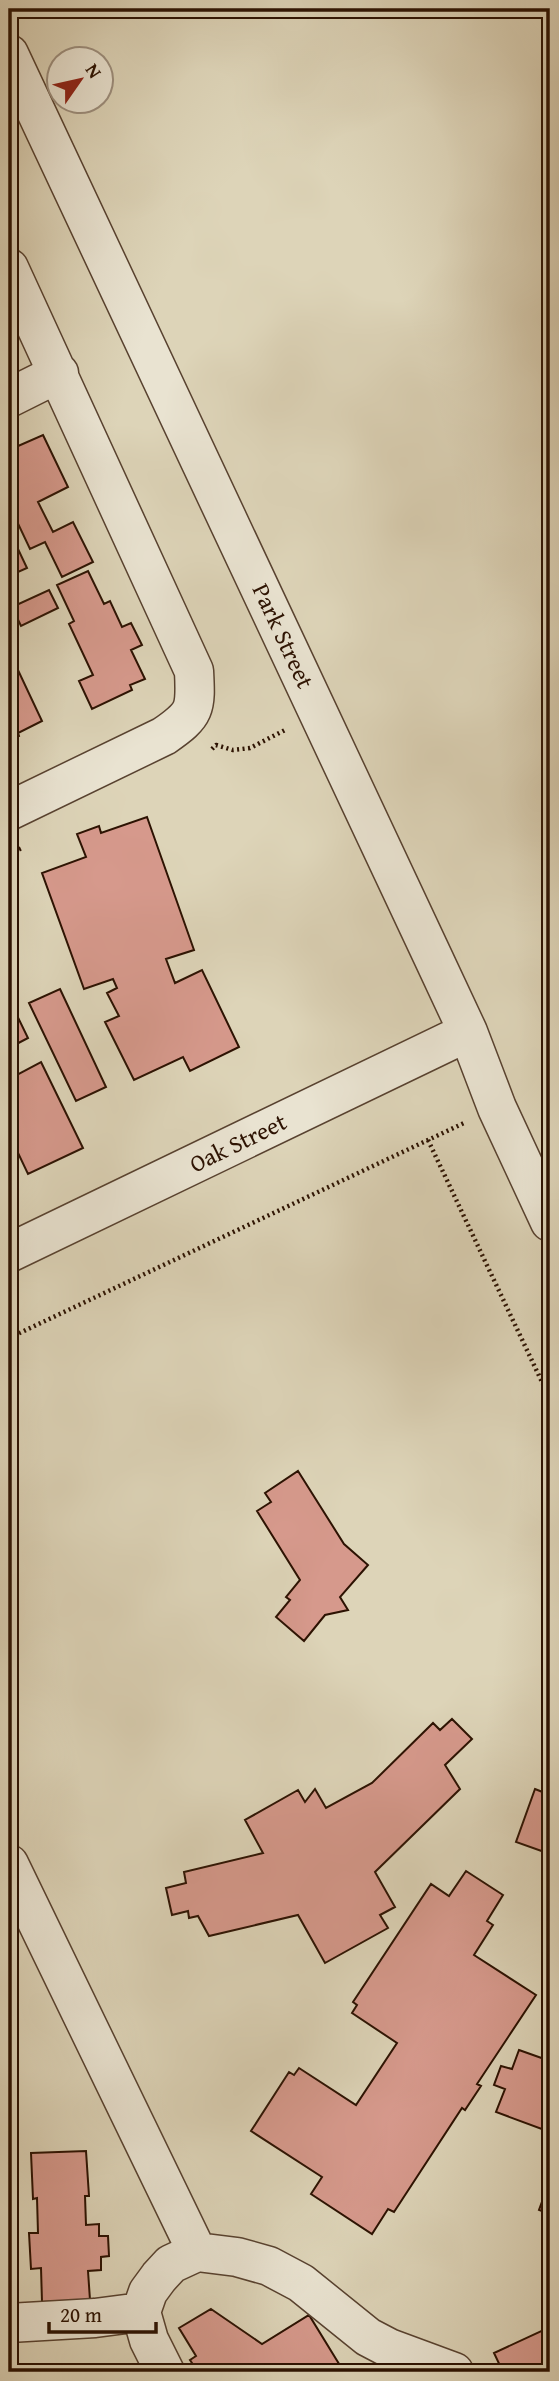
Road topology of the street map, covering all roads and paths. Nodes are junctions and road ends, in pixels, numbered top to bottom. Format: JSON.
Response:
{"nodes":[{"id":1,"x":9,"y":54,"type":"edge"},
{"id":2,"x":9,"y":268,"type":"edge"},
{"id":3,"x":59,"y":373,"type":"junction"},
{"id":4,"x":9,"y":398,"type":"edge"},
{"id":5,"x":9,"y":811,"type":"edge"},
{"id":6,"x":468,"y":1032,"type":"junction"},
{"id":7,"x":550,"y":1222,"type":"edge"},
{"id":8,"x":9,"y":1254,"type":"edge"},
{"id":9,"x":9,"y":1338,"type":"edge"},
{"id":10,"x":550,"y":1399,"type":"edge"},
{"id":11,"x":9,"y":1864,"type":"edge"},
{"id":12,"x":197,"y":2252,"type":"junction"},
{"id":13,"x":141,"y":2312,"type":"junction"},
{"id":14,"x":9,"y":2323,"type":"edge"},
{"id":15,"x":165,"y":2372,"type":"edge"},
{"id":16,"x":454,"y":2372,"type":"edge"}],
"edges":[{"from":1,"to":6,"type":"street","name":"Park Street"},
{"from":2,"to":3,"type":"street"},
{"from":3,"to":4,"type":"street"},
{"from":3,"to":5,"type":"street"},
{"from":6,"to":7,"type":"street","name":"Park Street"},
{"from":6,"to":8,"type":"street","name":"Oak Street"},
{"from":9,"to":10,"type":"path"},
{"from":11,"to":12,"type":"street"},
{"from":12,"to":13,"type":"street"},
{"from":12,"to":16,"type":"street"},
{"from":13,"to":14,"type":"street"},
{"from":13,"to":15,"type":"street"}]}
